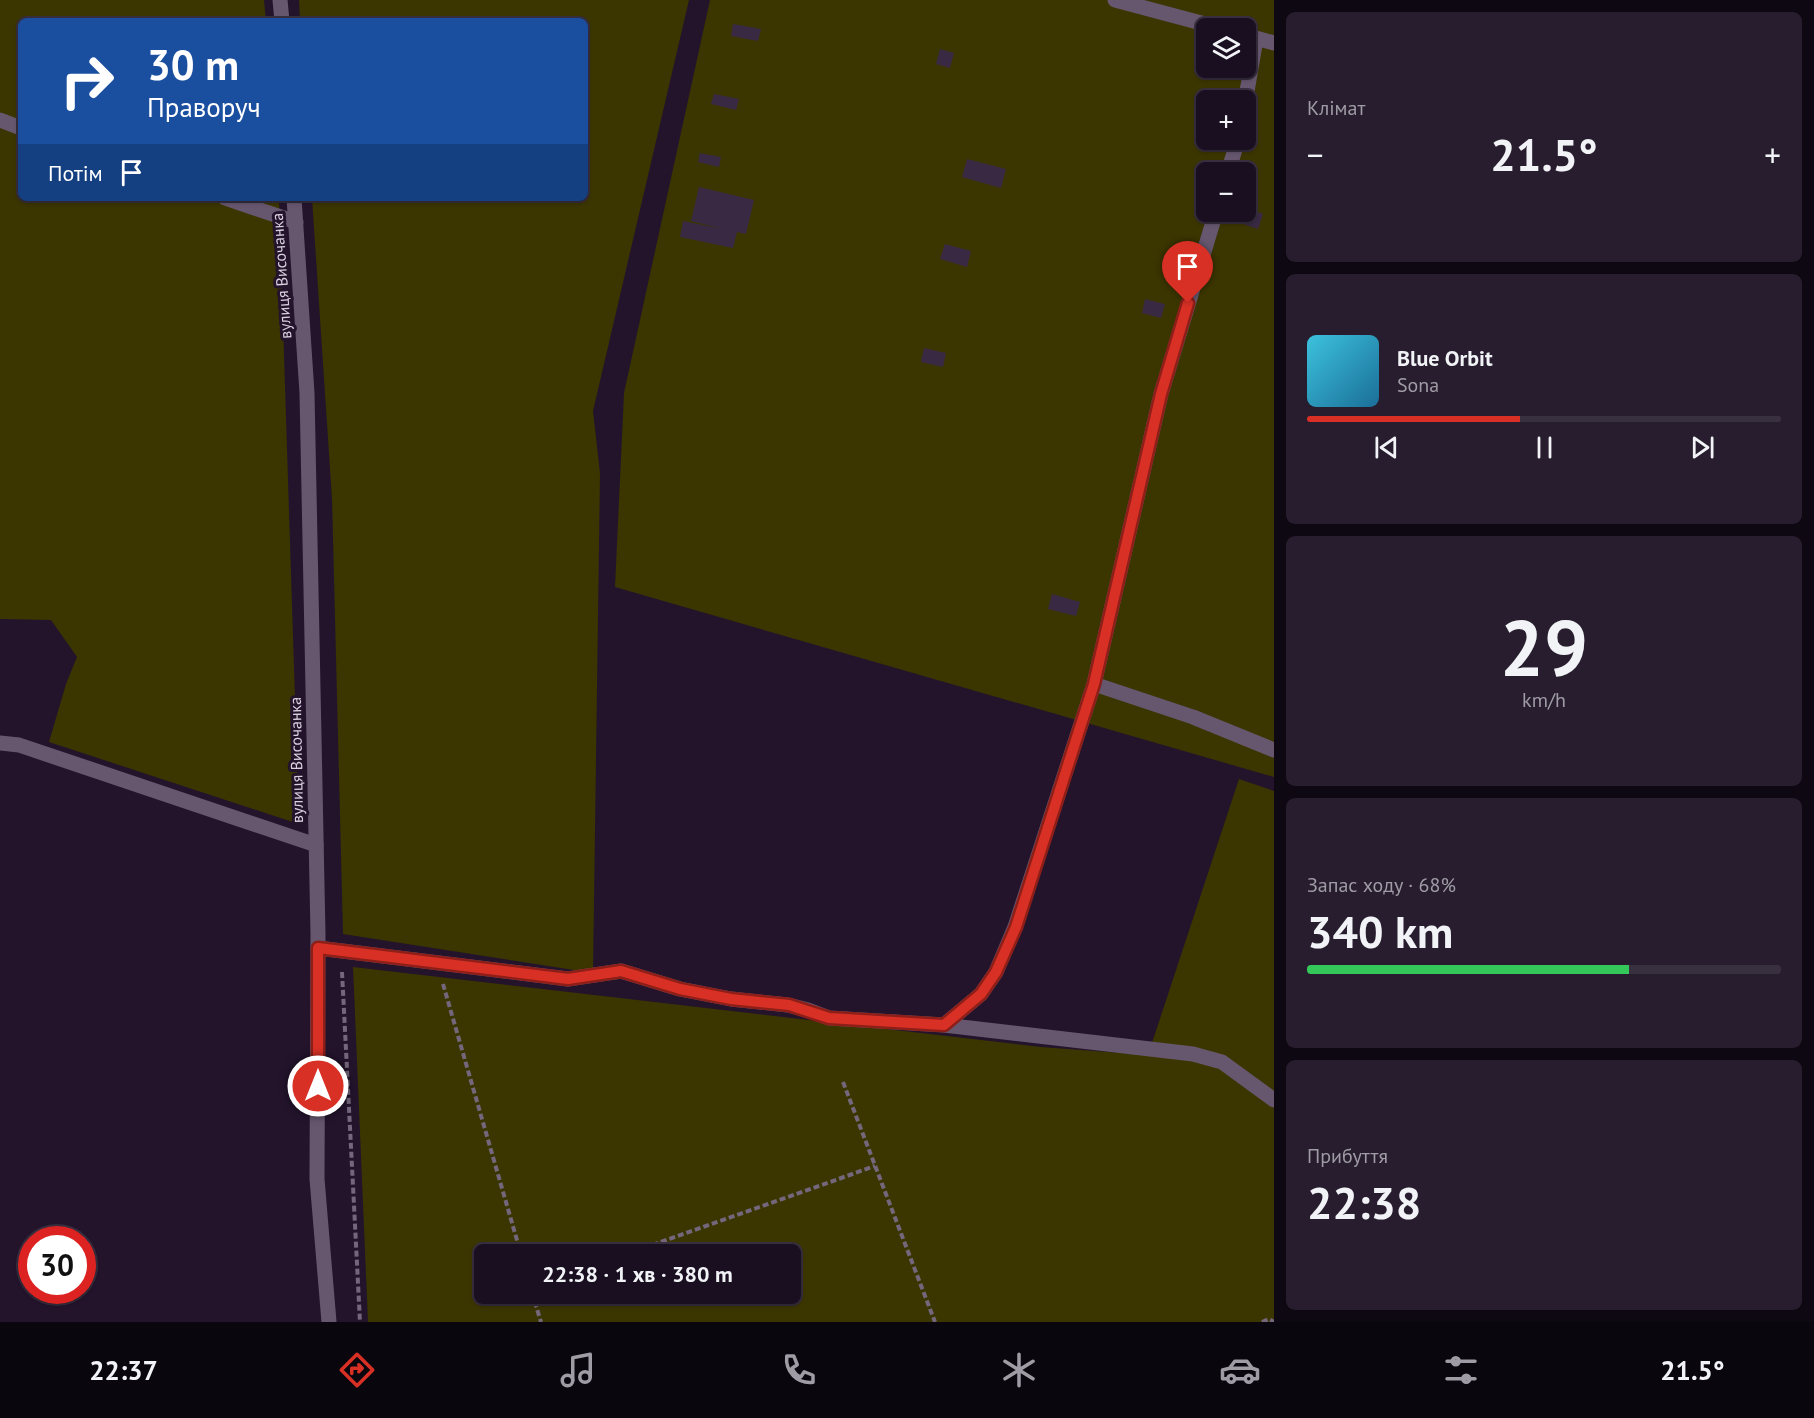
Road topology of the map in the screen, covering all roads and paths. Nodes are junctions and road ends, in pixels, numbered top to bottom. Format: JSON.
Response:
{"nodes":[{"id":1,"x":280,"y":0,"type":"edge"},
{"id":2,"x":1115,"y":0,"type":"edge"},
{"id":3,"x":282,"y":18,"type":"edge"},
{"id":4,"x":1196,"y":22,"type":"edge"},
{"id":5,"x":1256,"y":38,"type":"edge"},
{"id":6,"x":1274,"y":43,"type":"edge"},
{"id":7,"x":0,"y":120,"type":"edge"},
{"id":8,"x":18,"y":127,"type":"edge"},
{"id":9,"x":234,"y":201,"type":"edge"},
{"id":10,"x":294,"y":201,"type":"edge"},
{"id":11,"x":296,"y":222,"type":"junction"},
{"id":12,"x":1213,"y":222,"type":"edge"},
{"id":13,"x":1094,"y":684,"type":"junction"},
{"id":14,"x":0,"y":743,"type":"edge"},
{"id":15,"x":1274,"y":750,"type":"edge"},
{"id":16,"x":316,"y":845,"type":"junction"},
{"id":17,"x":318,"y":948,"type":"junction"},
{"id":18,"x":341,"y":951,"type":"junction"},
{"id":19,"x":437,"y":963,"type":"junction"},
{"id":20,"x":944,"y":1025,"type":"junction"},
{"id":21,"x":843,"y":1082,"type":"dead end"},
{"id":22,"x":1274,"y":1100,"type":"edge"},
{"id":23,"x":875,"y":1166,"type":"junction"},
{"id":24,"x":518,"y":1244,"type":"edge"},
{"id":25,"x":655,"y":1244,"type":"edge"},
{"id":26,"x":535,"y":1304,"type":"edge"},
{"id":27,"x":329,"y":1322,"type":"edge"},
{"id":28,"x":360,"y":1322,"type":"edge"},
{"id":29,"x":541,"y":1322,"type":"edge"},
{"id":30,"x":935,"y":1322,"type":"edge"},
{"id":31,"x":1262,"y":1322,"type":"edge"},
{"id":32,"x":1274,"y":1322,"type":"edge"}],
"edges":[{"from":1,"to":3,"type":"street"},
{"from":2,"to":4,"type":"street"},
{"from":5,"to":6,"type":"street"},
{"from":7,"to":8,"type":"street"},
{"from":9,"to":11,"type":"street"},
{"from":10,"to":11,"type":"street","name":"вулиця Височанка"},
{"from":11,"to":16,"type":"street","name":"вулиця Височанка"},
{"from":12,"to":13,"type":"street"},
{"from":13,"to":15,"type":"street"},
{"from":13,"to":20,"type":"street"},
{"from":14,"to":16,"type":"street"},
{"from":16,"to":17,"type":"street","name":"вулиця Височанка"},
{"from":17,"to":18,"type":"street"},
{"from":17,"to":27,"type":"street","name":"вулиця Височанка"},
{"from":18,"to":19,"type":"street"},
{"from":18,"to":28,"type":"path"},
{"from":19,"to":20,"type":"street"},
{"from":19,"to":24,"type":"path"},
{"from":20,"to":22,"type":"street"},
{"from":21,"to":23,"type":"path"},
{"from":23,"to":25,"type":"path"},
{"from":23,"to":30,"type":"path"},
{"from":26,"to":29,"type":"path"},
{"from":31,"to":32,"type":"path"}]}
